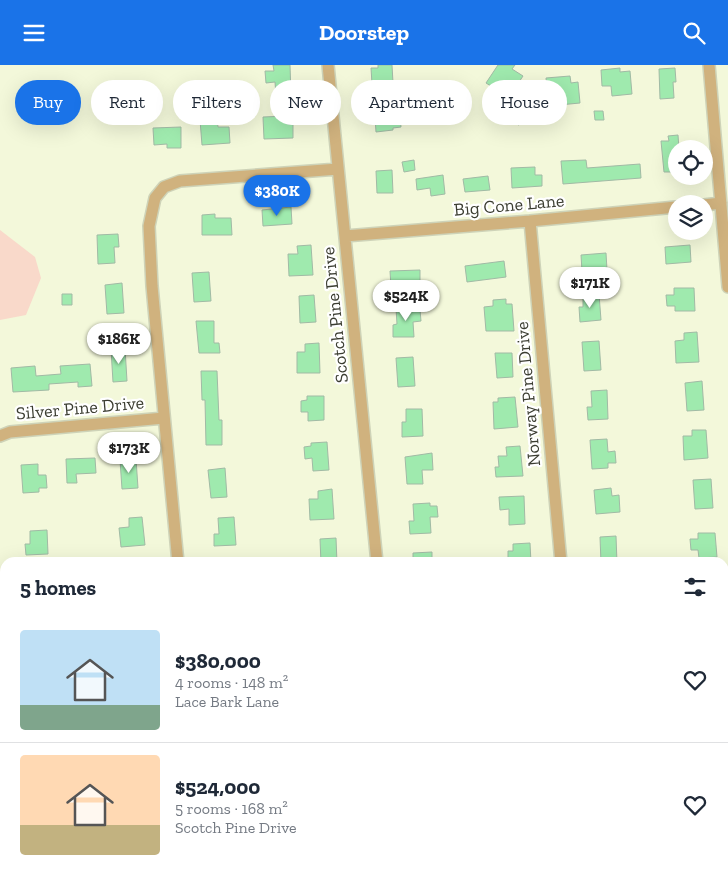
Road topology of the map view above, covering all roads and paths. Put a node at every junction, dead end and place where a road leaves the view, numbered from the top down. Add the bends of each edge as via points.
1 (328, 65) edge
2 (709, 65) edge
3 (338, 169) junction
4 (721, 203) junction
5 (713, 204) edge
6 (668, 208) edge
7 (530, 221) junction
8 (345, 236) junction
9 (728, 287) edge
10 (164, 418) junction
11 (0, 436) edge
12 (177, 557) edge
13 (376, 557) edge
14 (560, 557) edge

1 - 3 street, Scotch Pine Drive
2 - 4 street
3 - 8 street, Scotch Pine Drive
3 - 10 street via 180,181 164,187 155,198 149,226
4 - 5 street
4 - 9 street
6 - 7 street, Big Cone Lane
7 - 8 street, Big Cone Lane
7 - 14 street, Norway Pine Drive
8 - 13 street, Scotch Pine Drive
10 - 11 street, Silver Pine Drive via 10,432
10 - 12 street

